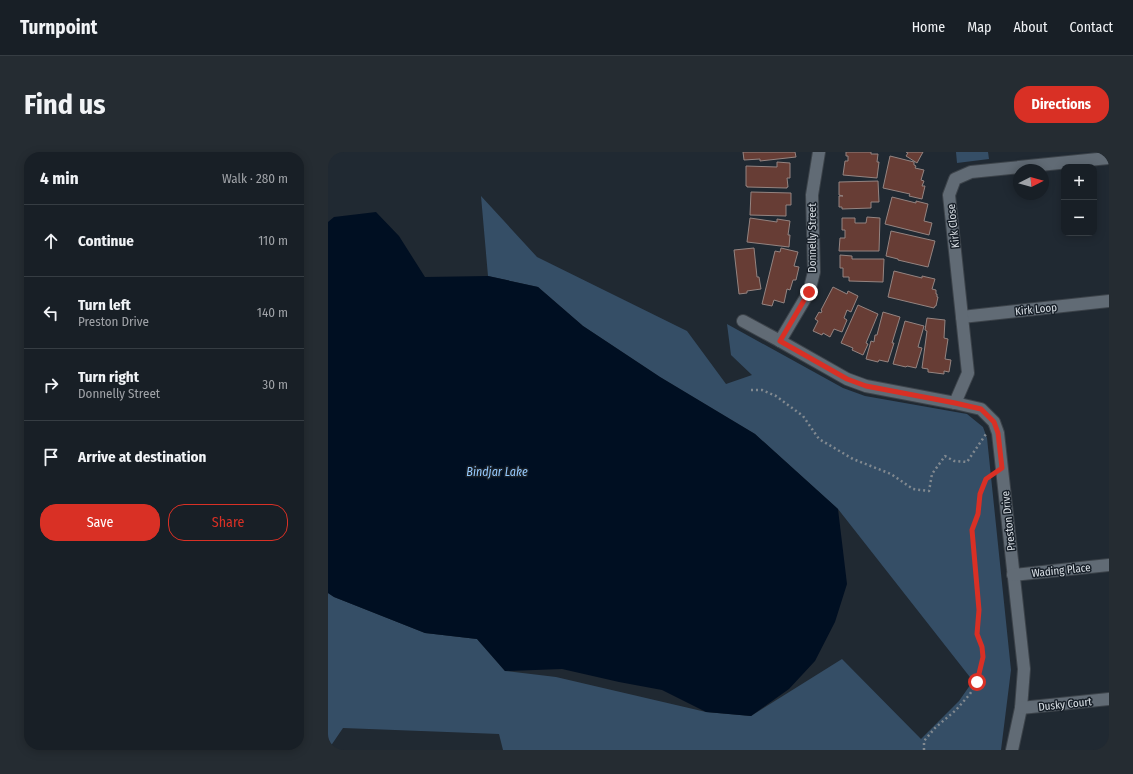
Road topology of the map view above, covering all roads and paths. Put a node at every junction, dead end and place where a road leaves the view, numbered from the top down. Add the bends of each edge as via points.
1 (819, 152) edge
2 (1108, 158) dead end
3 (1109, 301) edge
4 (962, 317) junction
5 (743, 321) dead end
6 (780, 341) junction
7 (750, 390) dead end
8 (955, 403) junction
9 (994, 422) junction
10 (1002, 468) junction
11 (1109, 565) edge
12 (1013, 575) junction
13 (1109, 699) edge
14 (1021, 708) junction
15 (924, 750) edge
16 (1012, 750) edge

1 - 6 street, Donnelly Street via 812,196 814,272 809,292
2 - 4 street, Kirk Close via 970,172 955,178 949,195
3 - 4 street, Kirk Loop
4 - 8 street, Kirk Close via 968,373
5 - 6 street
6 - 8 street via 847,379 866,386
7 - 9 path via 762,390 776,396 803,416 819,439 852,459 892,474 912,489 930,490 932,474 945,456 954,461 967,462
8 - 9 street via 981,409
9 - 10 street, Preston Drive via 998,433
10 - 12 street, Preston Drive
10 - 15 path via 986,479 972,530 979,610 977,634 983,657 977,682 956,710 924,741
11 - 12 street, Wading Place
12 - 14 street, Preston Drive via 1024,669
13 - 14 street, Dusky Court
14 - 16 street, Preston Drive

